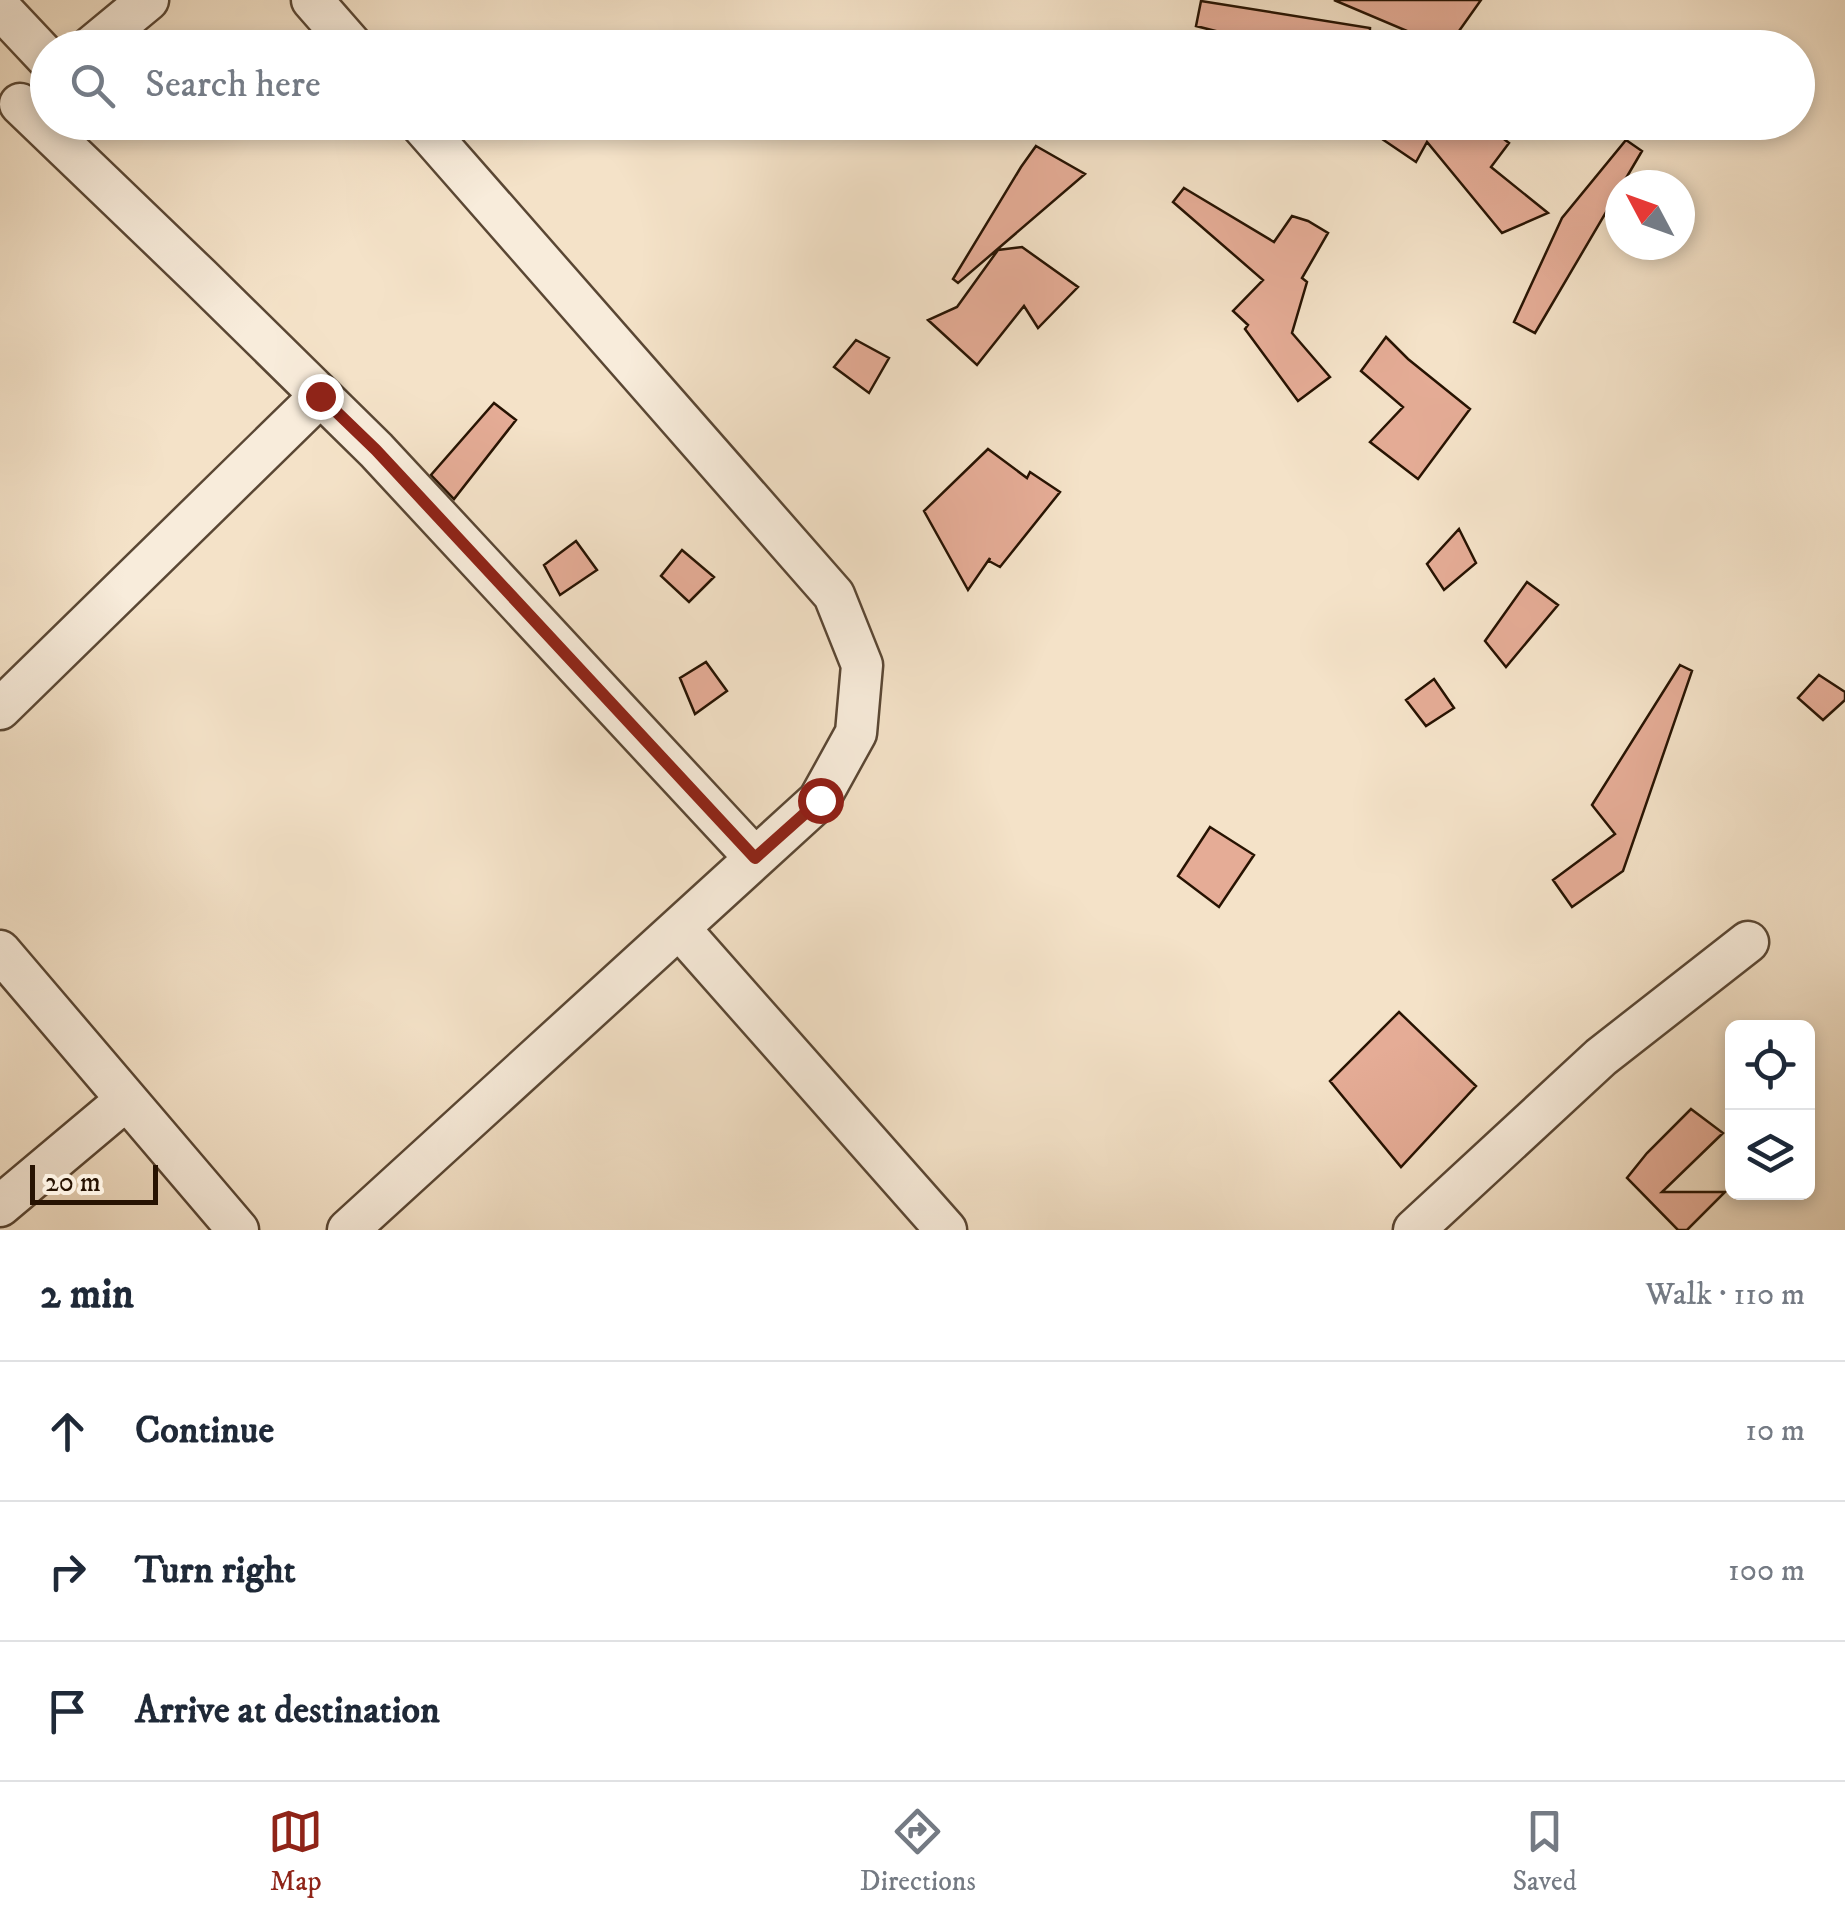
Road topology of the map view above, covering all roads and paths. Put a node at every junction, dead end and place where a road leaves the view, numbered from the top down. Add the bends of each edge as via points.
1 (148, 0) edge
2 (312, 0) edge
3 (0, 8) edge
4 (112, 30) edge
5 (338, 30) edge
6 (30, 40) edge
7 (62, 140) edge
8 (436, 140) edge
9 (320, 396) junction
10 (0, 709) edge
11 (755, 858) junction
12 (679, 928) junction
13 (1748, 942) dead end
14 (0, 951) edge
15 (126, 1100) junction
16 (0, 1206) edge
17 (238, 1230) edge
18 (348, 1230) edge
19 (946, 1230) edge
20 (1414, 1230) edge

1 - 4 street
2 - 5 street
3 - 6 street
7 - 9 street
8 - 11 street via 834,595 862,665 856,733 820,800
9 - 10 street
9 - 11 street
11 - 12 street
12 - 18 street
12 - 19 street
13 - 20 street via 1601,1057
14 - 15 street
15 - 16 street
15 - 17 street

